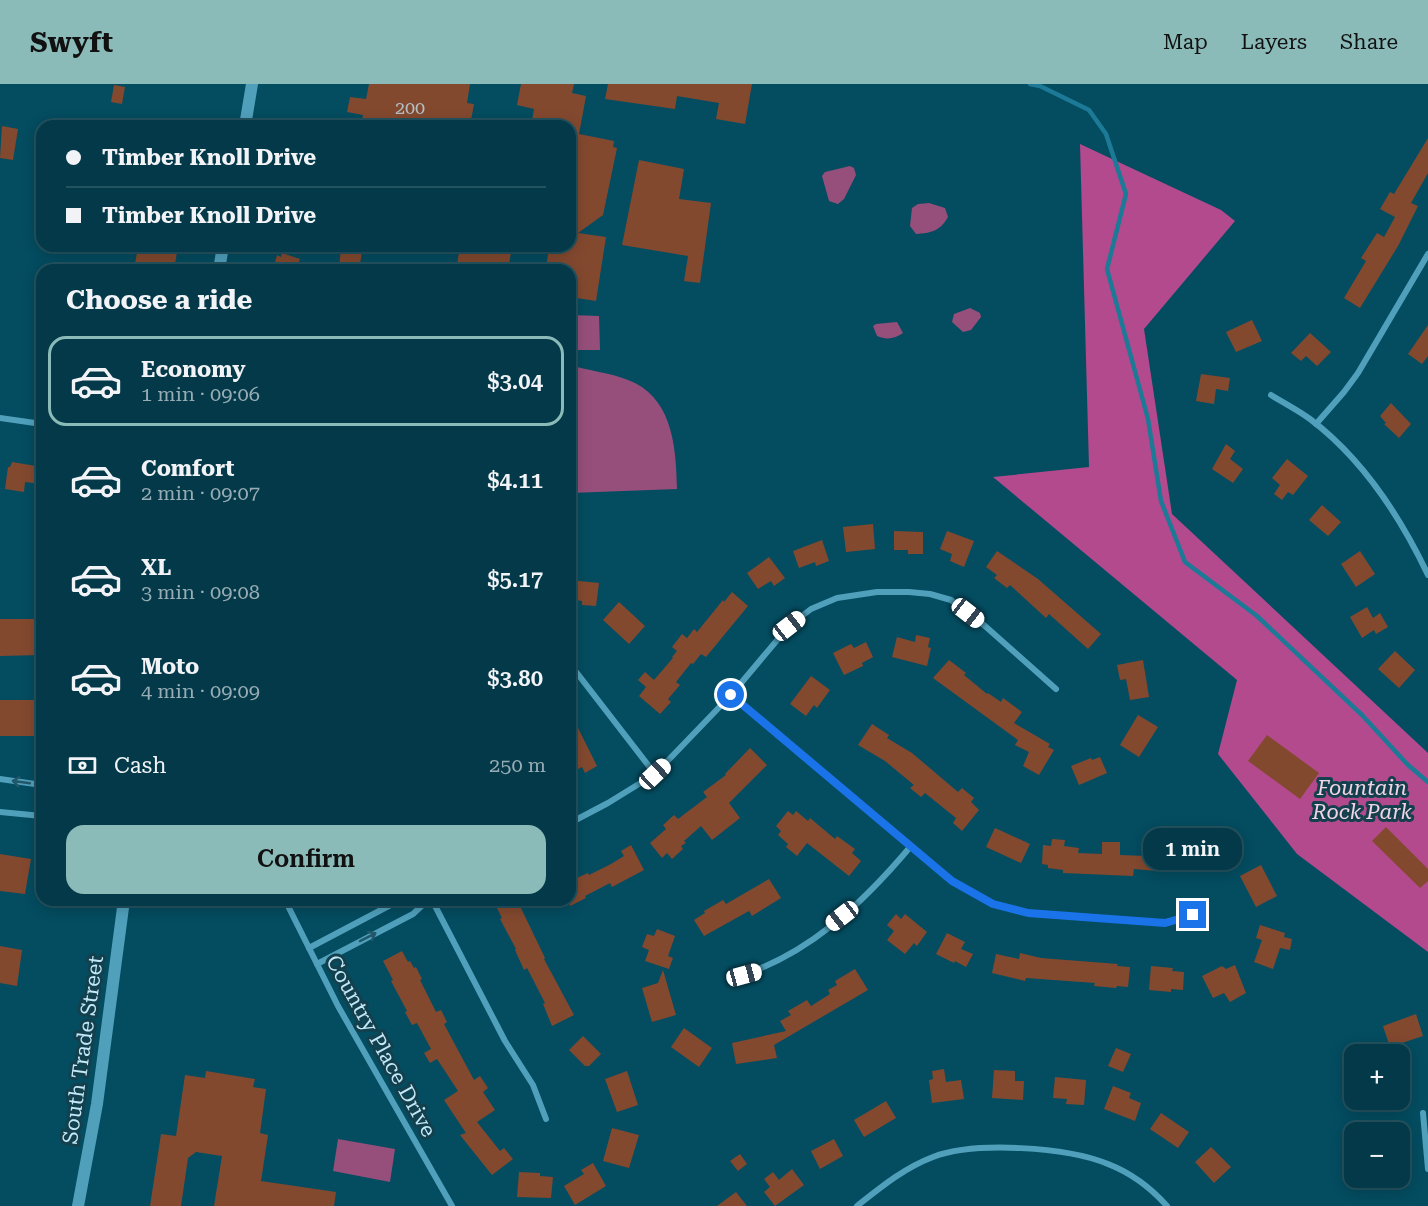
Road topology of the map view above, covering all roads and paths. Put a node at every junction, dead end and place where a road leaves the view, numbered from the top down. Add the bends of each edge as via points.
1 (252, 84) edge
2 (246, 120) edge
3 (1428, 254) edge
4 (1271, 395) dead end
5 (0, 417) edge
6 (36, 423) edge
7 (1316, 423) junction
8 (1428, 575) edge
9 (576, 672) edge
10 (1056, 689) dead end
11 (731, 695) junction
12 (655, 774) junction
13 (0, 779) edge
14 (36, 784) edge
15 (0, 812) edge
16 (36, 815) edge
17 (576, 820) edge
18 (911, 846) junction
19 (123, 906) edge
20 (288, 906) edge
21 (389, 906) edge
22 (422, 906) edge
23 (435, 906) edge
24 (1193, 915) dead end
25 (309, 948) junction
26 (316, 964) junction
27 (732, 978) dead end
28 (1423, 1113) dead end
29 (546, 1119) dead end
30 (1428, 1169) edge
31 (78, 1206) edge
32 (452, 1206) edge
33 (857, 1206) edge
34 (1167, 1206) edge

1 - 2 main road
3 - 7 street via 1358,373
4 - 7 street
5 - 6 street
7 - 8 street via 1355,461 1387,501
9 - 12 street
10 - 11 street via 951,600 930,594 877,592 837,598 811,609 789,626
11 - 12 street
11 - 18 street
12 - 17 street
14 -> 13 street
15 - 16 street
18 - 24 street via 967,891 1007,908 1165,923
18 - 27 street via 859,903 809,942 779,961
19 - 31 main road, South Trade Street
20 - 25 street, Country Place Drive
21 - 25 street
26 -> 22 street
23 - 29 street via 505,1041 533,1085
25 - 26 street, Country Place Drive
26 - 32 street, Country Place Drive
28 - 30 street
33 - 34 street via 916,1164 949,1152 992,1147 1076,1154 1102,1161 1134,1177

